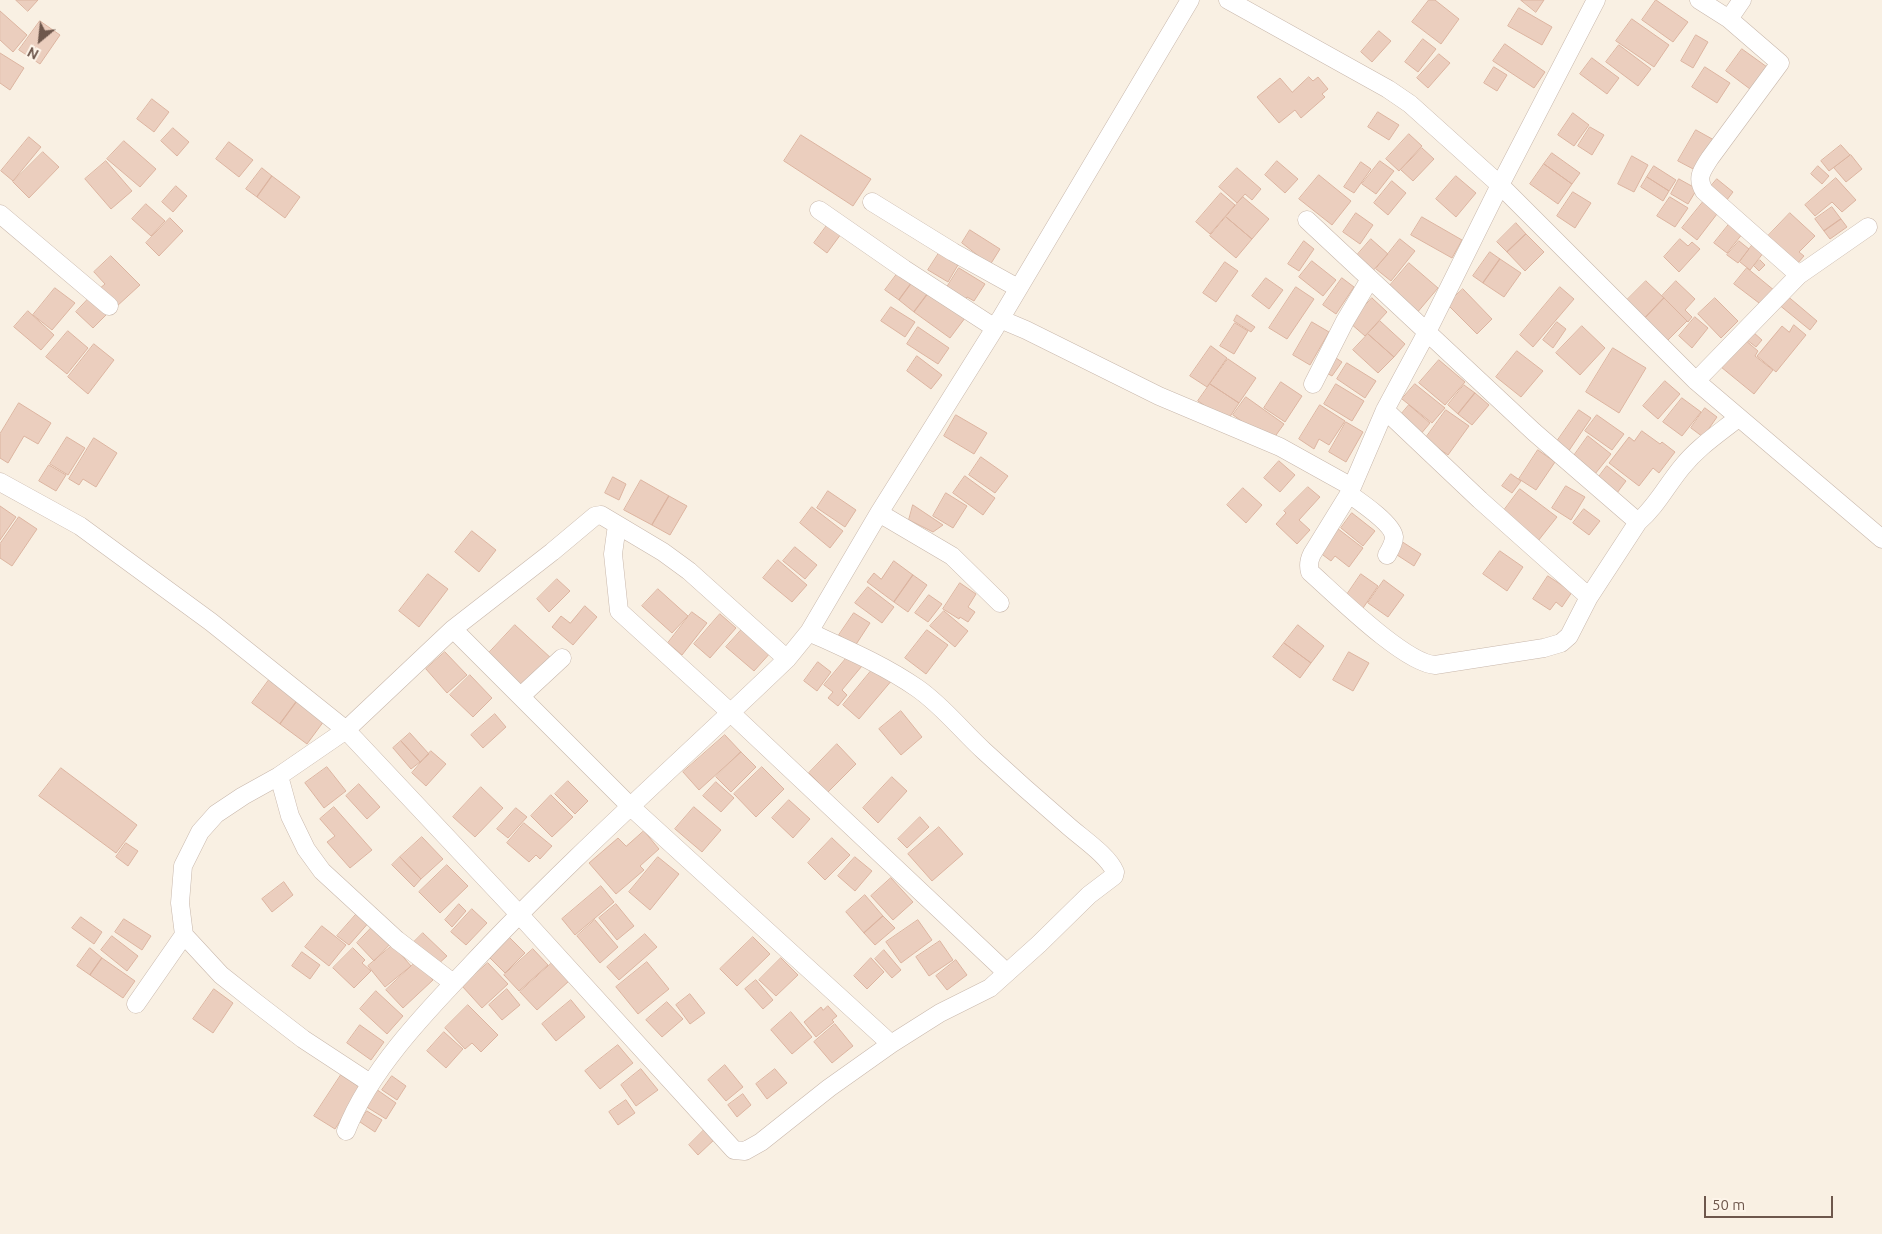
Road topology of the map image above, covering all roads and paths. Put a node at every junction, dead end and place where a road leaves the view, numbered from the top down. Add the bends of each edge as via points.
1 (1190, 0) edge
2 (1228, 0) edge
3 (1596, 0) edge
4 (1699, 0) edge
5 (1742, 0) edge
6 (1729, 19) junction
7 (1500, 185) junction
8 (872, 202) dead end
9 (819, 210) dead end
10 (0, 214) edge
11 (1307, 220) dead end
12 (1868, 227) dead end
13 (1799, 275) junction
14 (1370, 279) junction
15 (1018, 288) junction
16 (109, 306) dead end
17 (997, 324) junction
18 (1427, 332) junction
19 (1696, 381) junction
20 (1313, 384) dead end
21 (1385, 410) junction
22 (1738, 418) junction
23 (0, 482) edge
24 (1350, 490) junction
25 (879, 513) junction
26 (1638, 522) junction
27 (617, 525) junction
28 (1882, 539) edge
29 (1388, 555) dead end
30 (1589, 598) junction
31 (1000, 603) dead end
32 (453, 629) junction
33 (809, 632) junction
34 (562, 658) dead end
35 (787, 659) junction
36 (521, 696) junction
37 (731, 713) junction
38 (346, 730) junction
39 (279, 776) junction
40 (631, 807) junction
41 (518, 913) junction
42 (184, 935) junction
43 (1007, 973) junction
44 (453, 983) junction
45 (136, 1004) dead end
46 (891, 1044) junction
47 (370, 1083) junction
48 (346, 1131) dead end

1 - 15 street
2 - 7 street via 1399,95
3 - 7 street
4 - 6 street
5 - 6 street
6 - 13 street via 1780,63 1710,158 1699,184
7 - 18 street
7 - 19 street
8 - 15 street
9 - 17 street via 904,269
10 - 16 street
11 - 14 street
12 - 13 street
13 - 19 street
14 - 18 street
14 - 20 street
15 - 17 street
17 - 24 street via 1026,330 1159,396 1280,447
17 - 25 street
18 - 21 street
18 - 26 street via 1534,432
19 - 22 street
21 - 24 street
21 - 30 street
22 - 26 street via 1702,445
22 - 28 street
23 - 38 street via 88,532 211,622
24 - 29 street via 1390,528 1394,538
24 - 30 street via 1308,562 1310,572 1392,644 1423,662 1435,665 1559,644 1569,636
25 - 31 street via 952,556
25 - 33 street
26 - 30 street
27 - 32 street via 601,515 595,516
27 - 35 street via 689,571
27 - 37 street via 613,554 619,611
32 - 36 street
32 - 38 street
33 - 35 street
33 - 43 street via 849,649 917,688 1114,867 1114,876 1089,895
34 - 36 street
35 - 37 street
36 - 40 street
37 - 40 street
37 - 43 street
38 - 39 street
38 - 41 street
39 - 42 street via 216,814 200,832 183,866 181,878
39 - 44 street via 290,816 306,849 322,871 396,940
40 - 41 street
40 - 46 street
41 - 44 street
41 - 46 street via 734,1150 745,1151 761,1142
42 - 45 street
42 - 47 street via 221,975 303,1039
43 - 46 street via 990,988
44 - 47 street
47 - 48 street

